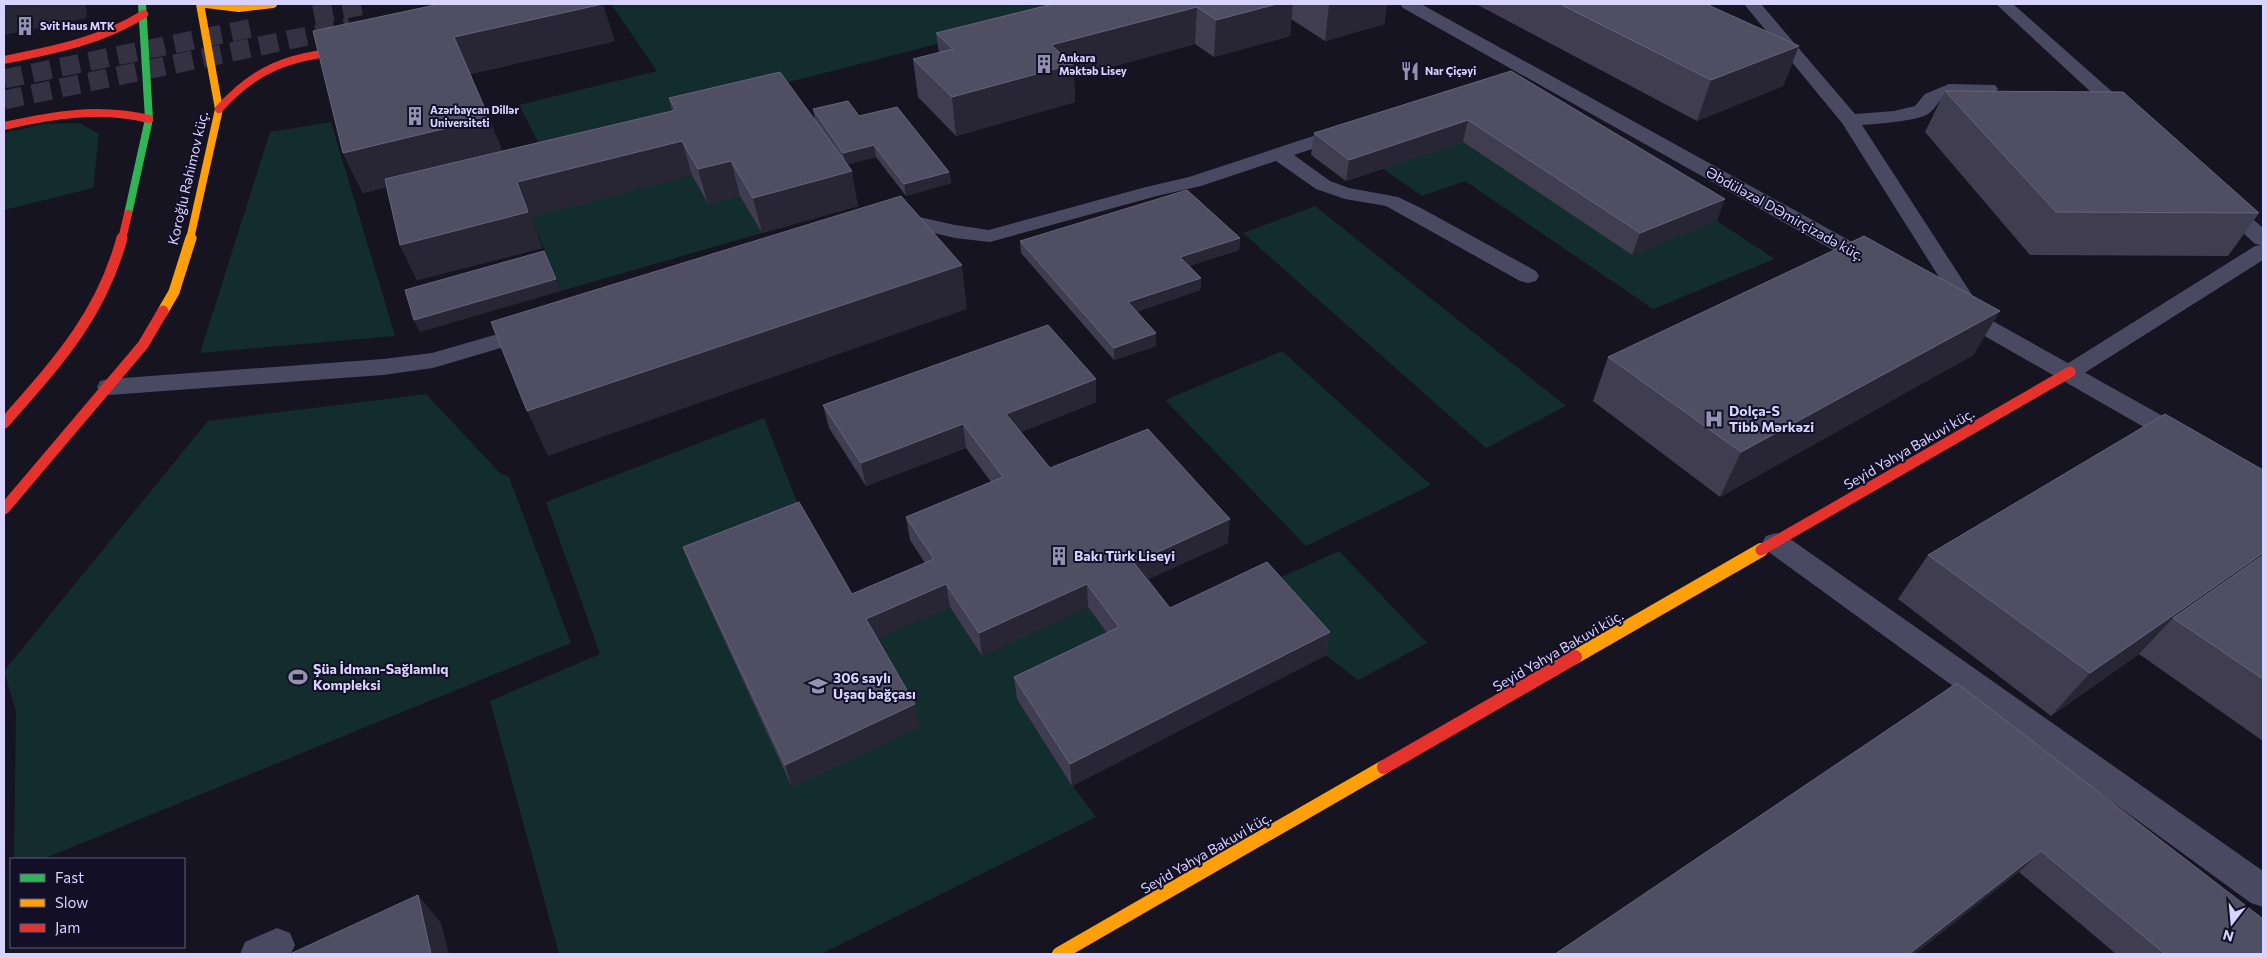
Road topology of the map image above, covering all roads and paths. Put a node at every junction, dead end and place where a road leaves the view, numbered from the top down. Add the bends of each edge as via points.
1 (200, 4) edge
2 (206, 4) edge
3 (273, 4) edge
4 (1409, 4) edge
5 (1752, 4) edge
6 (2004, 4) edge
7 (143, 9) edge
8 (372, 43) edge
9 (1767, 48) edge
10 (4, 60) edge
11 (1803, 66) junction
12 (1527, 69) junction
13 (1499, 78) edge
14 (1989, 89) edge
15 (219, 109) junction
16 (149, 120) junction
17 (1850, 120) junction
18 (4, 126) edge
19 (1362, 126) edge
20 (2145, 131) edge
21 (1279, 154) junction
22 (2212, 192) edge
23 (873, 221) edge
24 (2263, 239) edge
25 (2263, 251) edge
26 (1892, 274) edge
27 (1528, 276) dead end
28 (1936, 299) edge
29 (1980, 323) junction
30 (554, 325) edge
31 (2070, 372) junction
32 (109, 387) junction
33 (4, 423) edge
34 (2206, 452) edge
35 (4, 509) edge
36 (1776, 543) junction
37 (2263, 891) edge
38 (1060, 954) edge

1 - 15 main road, Koroğlu Rəhimov küç.
2 - 3 main road via 236,8
4 - 12 street, Əbdüləzəl DƏmirçizadə küç.
5 - 11 lane
6 - 20 lane
7 - 10 main road via 118,32 99,40
7 - 16 main road
8 - 15 main road via 275,65 243,82
9 - 11 lane
11 - 17 lane
12 - 13 lane
12 - 26 street, Əbdüləzəl DƏmirçizadə küç.
14 - 17 lane via 1949,89 1931,98 1922,110 1894,117
15 - 32 main road, Koroğlu Rəhimov küç. via 194,228 174,292 143,345
16 - 18 main road via 113,111 75,112
16 - 33 main road via 123,239 100,300 69,348
17 - 29 lane
19 - 21 lane
21 - 23 lane via 1194,182 990,236 974,236 897,218
21 - 27 lane via 1323,185 1344,193 1398,204
22 - 24 lane
25 - 31 lane
28 - 29 street
29 - 31 street
30 - 32 lane via 433,360 391,366
31 - 34 street
31 - 36 main road, Seyid Yəhya Bakuvi küç.
32 - 35 main road, Koroğlu Rəhimov küç.
36 - 37 lane
36 - 38 main road, Seyid Yəhya Bakuvi küç.

